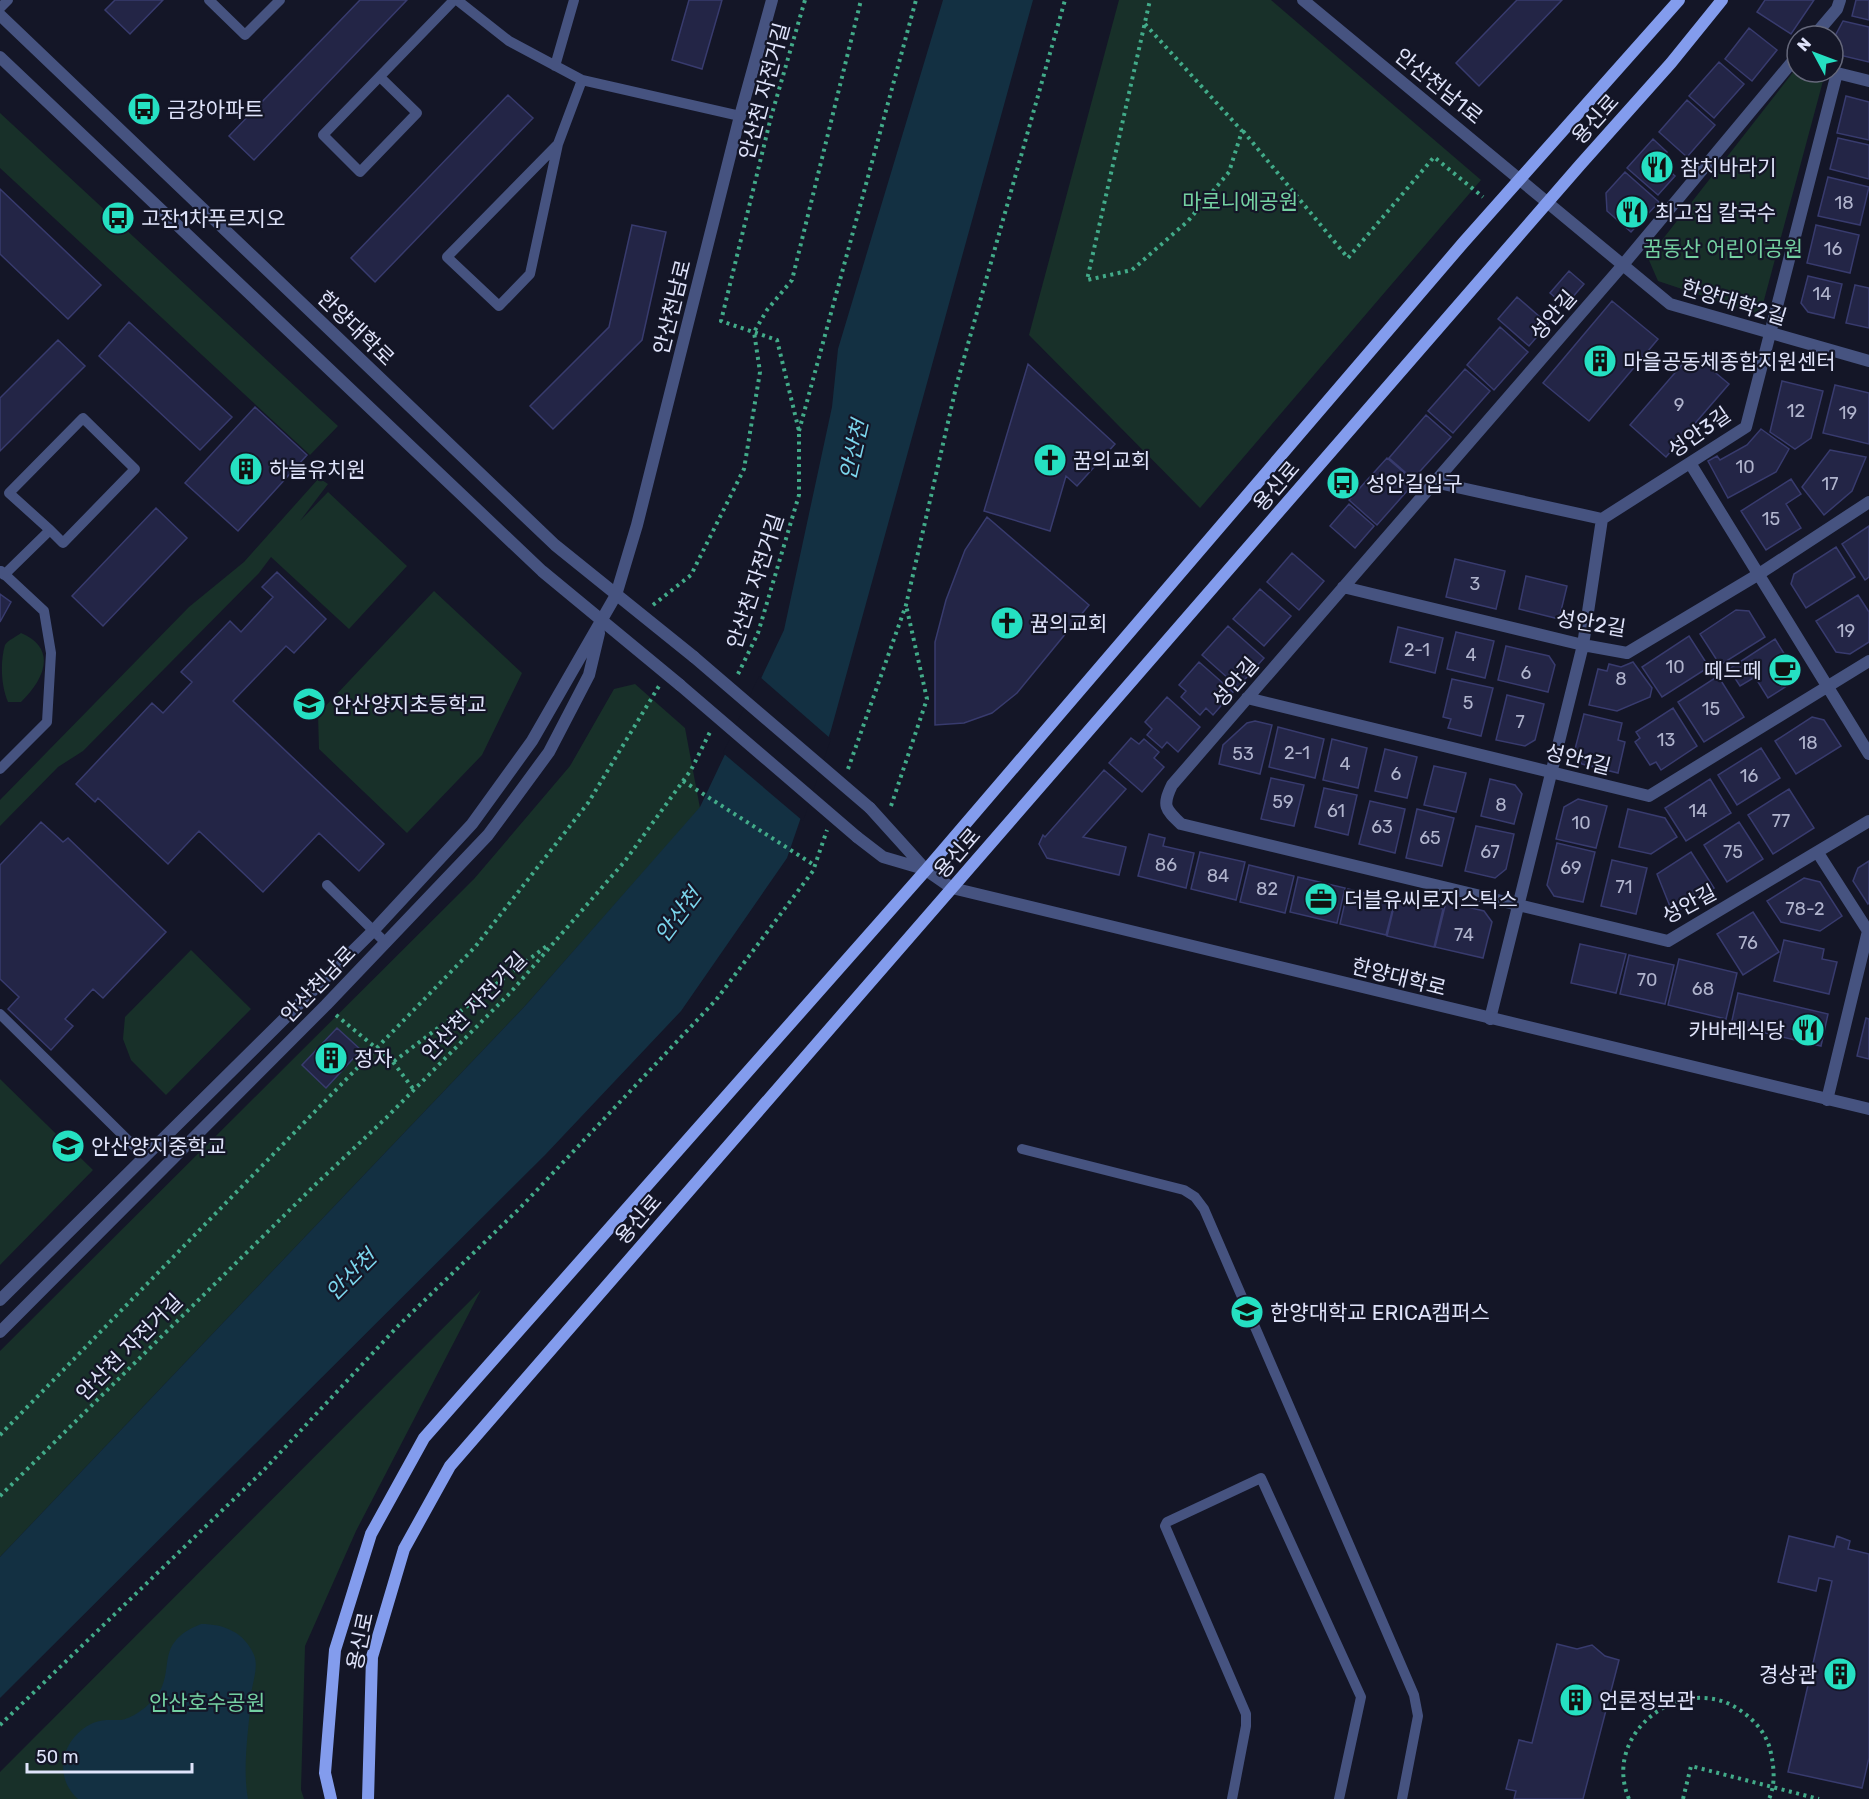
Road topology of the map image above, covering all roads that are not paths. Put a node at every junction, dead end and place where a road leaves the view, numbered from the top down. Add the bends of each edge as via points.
1 (8, 0) edge
2 (209, 0) edge
3 (280, 0) edge
4 (455, 0) edge
5 (574, 0) edge
6 (772, 0) edge
7 (1303, 0) edge
8 (1679, 0) edge
9 (1722, 0) edge
10 (1840, 0) edge
11 (0, 8) edge
12 (0, 15) edge
13 (1825, 24) edge
14 (0, 57) edge
15 (555, 66) junction
16 (1785, 72) edge
17 (1845, 75) edge
18 (380, 77) junction
19 (582, 80) junction
20 (1869, 81) edge
21 (1832, 84) edge
22 (740, 116) junction
23 (558, 144) junction
24 (1520, 179) junction
25 (1548, 203) junction
26 (1622, 266) junction
27 (1772, 334) junction
28 (1869, 361) edge
29 (1690, 463) junction
30 (1434, 482) junction
31 (1869, 502) edge
32 (1602, 519) junction
33 (50, 530) junction
34 (2, 573) edge
35 (1759, 574) junction
36 (1343, 588) junction
37 (616, 595) junction
38 (602, 620) junction
39 (1583, 645) junction
40 (1869, 661) edge
41 (1828, 687) junction
42 (1247, 698) junction
43 (1869, 754) edge
44 (0, 769) edge
45 (1552, 773) junction
46 (1869, 821) edge
47 (1818, 853) junction
48 (926, 870) junction
49 (327, 885) dead end
50 (952, 888) junction
51 (1519, 904) junction
52 (373, 931) junction
53 (386, 944) junction
54 (0, 1014) edge
55 (1490, 1019) junction
56 (1827, 1100) junction
57 (1869, 1109) edge
58 (1022, 1149) dead end
59 (145, 1157) junction
60 (0, 1300) edge
61 (0, 1332) edge
62 (331, 1799) edge
63 (368, 1799) edge
64 (1232, 1799) edge
65 (1339, 1799) edge
66 (1402, 1799) edge

1 - 11 lane
2 - 3 lane via 245,35
4 - 15 lane via 508,41
4 - 18 lane
5 - 15 lane
6 - 22 street, 안산천남로
7 - 24 street, 안산천남1로
8 - 24 main road, 용신로
9 - 25 main road, 용신로
10 - 13 street via 1838,9
12 - 37 street, 한양대학로 via 555,545
14 - 38 street via 542,571
15 - 19 lane
16 - 26 street, 성안길
17 - 20 street
18 - 18 lane via 417,113 360,172 323,135
19 - 22 lane
19 - 23 lane
21 - 27 street, 성안3길
22 - 37 street, 안산천남로
23 - 23 lane via 447,257 499,306 530,274
24 - 25 street, 안산천남1로
24 - 48 main road, 용신로
25 - 26 street, 한양대학2길
25 - 50 main road, 용신로
26 - 27 street, 한양대학2길 via 1670,304
26 - 30 street, 성안길
27 - 28 street, 한양대학2길
27 - 29 street, 성안3길 via 1746,427
29 - 32 street, 성안3길
29 - 35 street
30 - 32 street
30 - 36 street, 성안길
31 - 35 street, 성안2길
32 - 39 street
33 - 33 lane via 9,493 83,418 135,469 63,543
33 - 34 lane
34 - 44 lane via 44,611 51,653 47,722
35 - 39 street, 성안2길 via 1627,653
35 - 41 street
36 - 39 street, 성안2길
36 - 42 street, 성안길
37 - 38 street, 안산천남로
37 - 48 street, 한양대학로, bridge via 870,808
38 - 48 street, 한양대학로, bridge via 857,837 883,857
38 - 52 street, 안산천남로 via 532,741 472,824
38 - 53 street, 안산천남로 via 589,675 549,752 488,835
39 - 45 street
40 - 41 street, 성안1길
41 - 43 street
41 - 45 street, 성안1길 via 1649,796
42 - 45 street, 성안1길
42 - 51 street, 성안길 via 1172,785 1165,799 1167,811 1181,824
45 - 51 street
46 - 47 street, 성안길
47 - 51 street, 성안길 via 1668,941
47 - 56 street via 1868,931
48 - 50 street, 한양대학로
48 - 62 main road, 용신로 via 424,1438 371,1534 335,1650 325,1773
49 - 52 lane
50 - 55 street, 한양대학로
50 - 63 main road, 용신로 via 450,1466 404,1549 372,1657
51 - 55 street
52 - 53 lane
52 - 59 street, 안산천남로
53 - 61 street, 안산천남로
54 - 59 lane
55 - 56 street, 한양대학로
56 - 57 street, 한양대학로
58 - 66 lane via 1184,1190 1204,1209 1414,1695 1418,1716
59 - 60 street, 안산천남로
64 - 65 lane via 1246,1714 1165,1526 1261,1478 1361,1697

